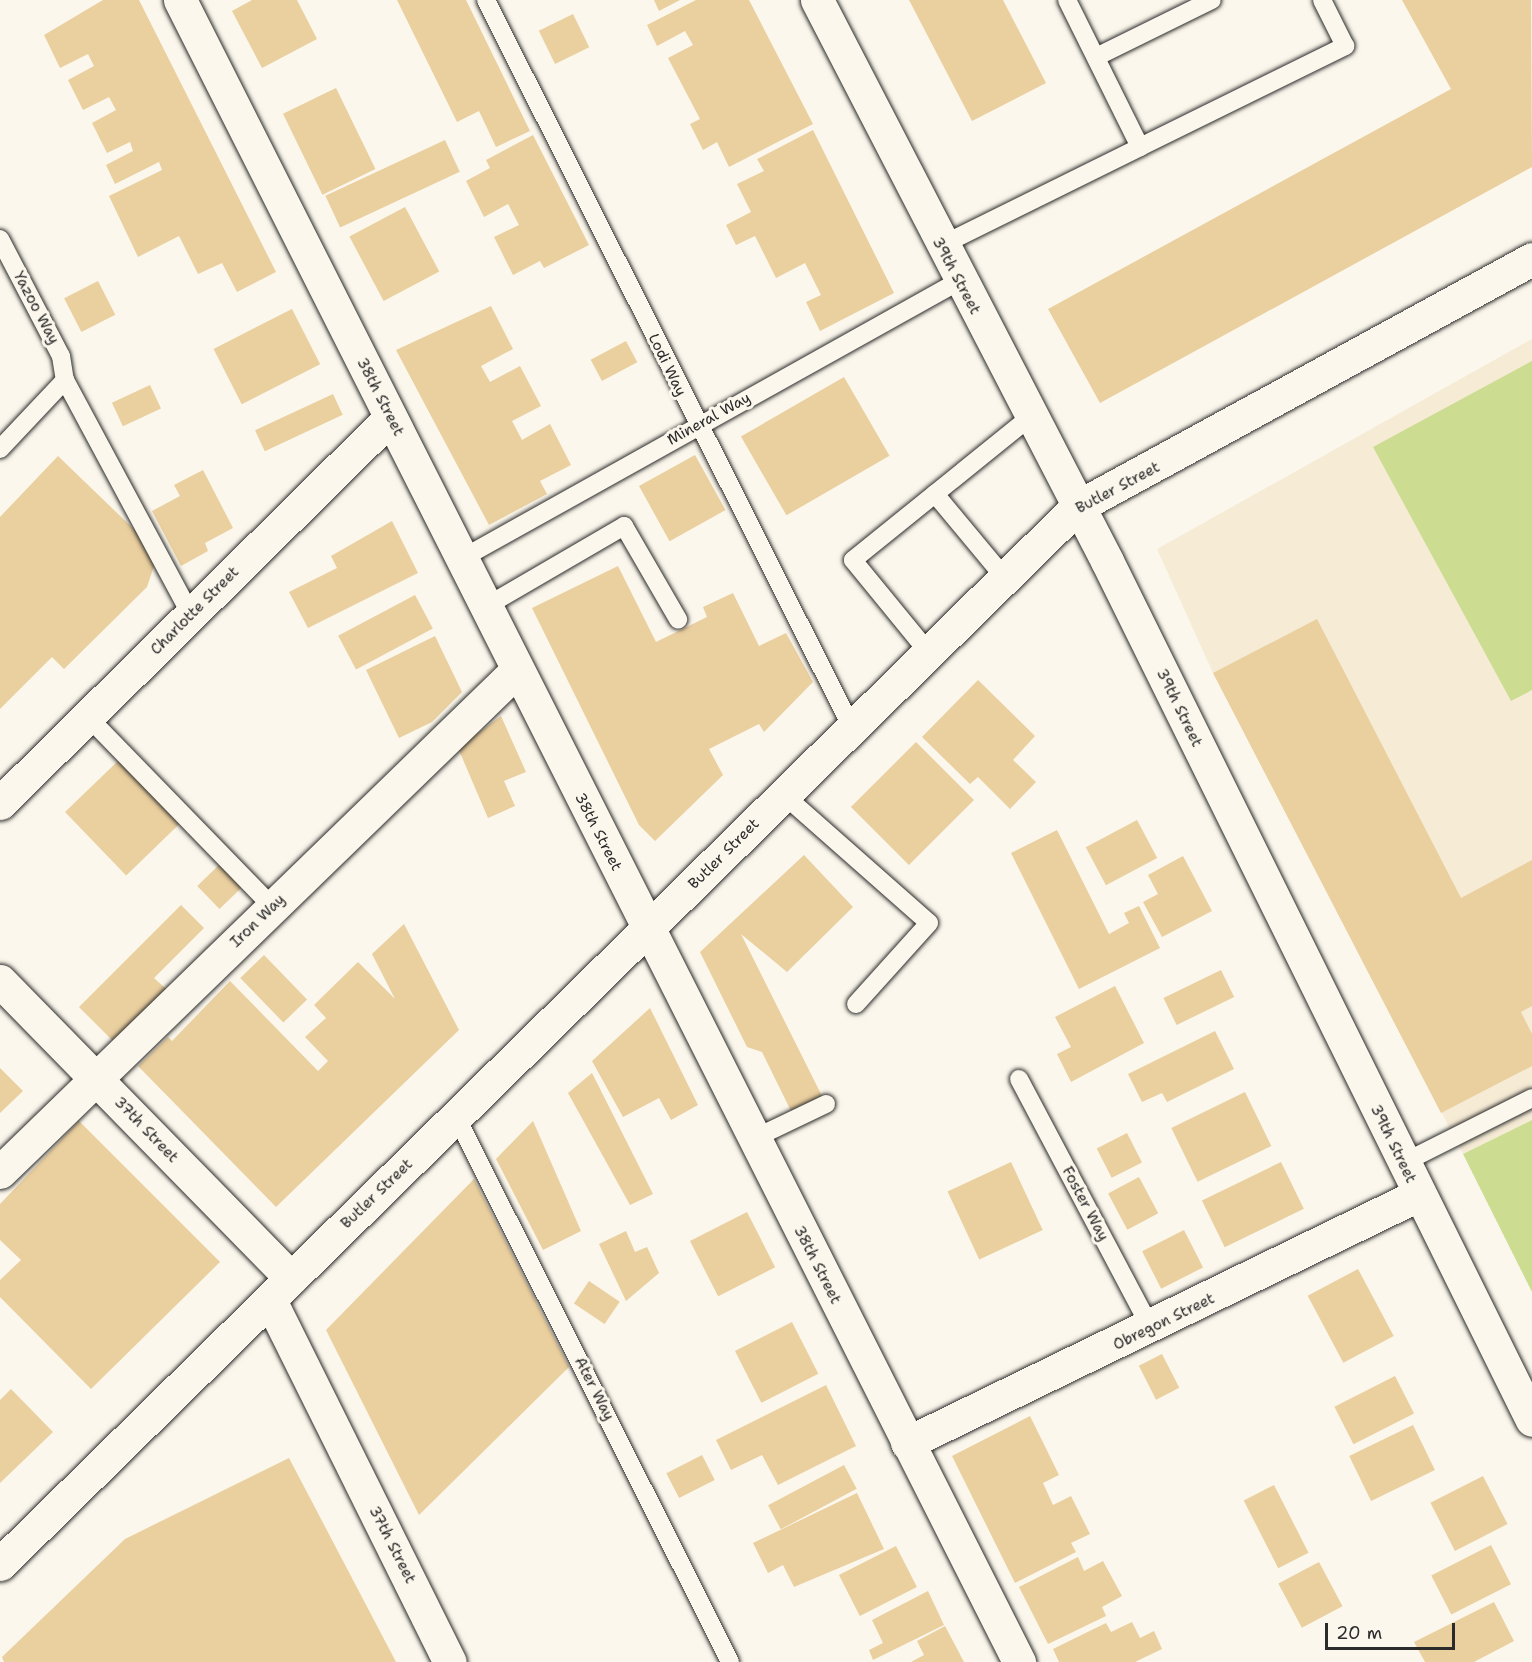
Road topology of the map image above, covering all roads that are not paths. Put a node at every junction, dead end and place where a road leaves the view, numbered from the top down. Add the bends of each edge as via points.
1 (180, 0) edge
2 (486, 0) edge
3 (817, 0) edge
4 (1067, 0) edge
5 (1212, 0) edge
6 (1322, 0) edge
7 (1096, 57) junction
8 (1140, 147) junction
9 (0, 239) edge
10 (940, 246) junction
11 (1532, 259) edge
12 (959, 281) junction
13 (65, 380) junction
14 (1030, 417) junction
15 (390, 418) junction
16 (697, 425) junction
17 (0, 449) edge
18 (935, 494) junction
19 (1077, 507) junction
20 (461, 559) junction
21 (1005, 578) junction
22 (485, 607) junction
23 (191, 615) junction
24 (678, 619) dead end
25 (929, 653) junction
26 (516, 670) junction
27 (88, 717) junction
28 (852, 728) junction
29 (784, 795) junction
30 (0, 803) edge
31 (273, 907) junction
32 (648, 929) junction
33 (0, 981) edge
34 (856, 1004) dead end
35 (95, 1078) junction
36 (1019, 1079) dead end
37 (1532, 1098) edge
38 (826, 1104) dead end
39 (456, 1116) junction
40 (753, 1139) junction
41 (1403, 1163) junction
42 (0, 1172) edge
43 (1418, 1195) junction
44 (281, 1289) junction
45 (1151, 1329) junction
46 (1532, 1420) edge
47 (907, 1443) junction
48 (0, 1564) edge
49 (450, 1662) edge
50 (730, 1662) edge
51 (1019, 1662) edge

1 - 15 street, 38th Street
2 - 16 lane, Lodi Way
3 - 10 street, 39th Street
4 - 7 lane
5 - 7 lane
6 - 8 lane via 1345,46
7 - 8 lane
8 - 10 lane
9 - 13 lane, Yazoo Way via 61,356
10 - 12 street, 39th Street
11 - 19 street, Butler Street
12 - 14 street, 39th Street
12 - 16 lane, Mineral Way
13 - 17 lane
13 - 23 lane, Yazoo Way
14 - 18 lane
14 - 19 street, 39th Street
15 - 20 street, 38th Street
15 - 23 street, Charlotte Street
16 - 20 lane, Mineral Way
16 - 28 lane, Lodi Way
18 - 21 lane
18 - 25 lane via 853,560
19 - 21 street, Butler Street
19 - 41 street, 39th Street
20 - 22 street, 38th Street
21 - 25 street, Butler Street
22 - 24 lane via 624,526
22 - 26 street, 38th Street
23 - 27 street, Charlotte Street
25 - 28 street, Butler Street
26 - 31 street, Iron Way
26 - 32 street, 38th Street
27 - 30 street, Charlotte Street
27 - 31 lane
28 - 29 street, Butler Street
29 - 32 street, Butler Street
29 - 34 lane via 929,923
31 - 35 street, Iron Way
32 - 39 street, Butler Street
32 - 40 street, 38th Street
33 - 35 street, 37th Street
35 - 42 street, Iron Way
35 - 44 street, 37th Street
36 - 45 lane, Foster Way
37 - 41 lane
38 - 40 lane
39 - 44 street, Butler Street
39 - 50 lane, Ater Way
40 - 47 street, 38th Street
41 - 43 street, 39th Street
43 - 45 street, Obregon Street
43 - 46 street, 39th Street
44 - 48 street, Butler Street
44 - 49 street, 37th Street
45 - 47 street, Obregon Street
47 - 51 street, 38th Street

